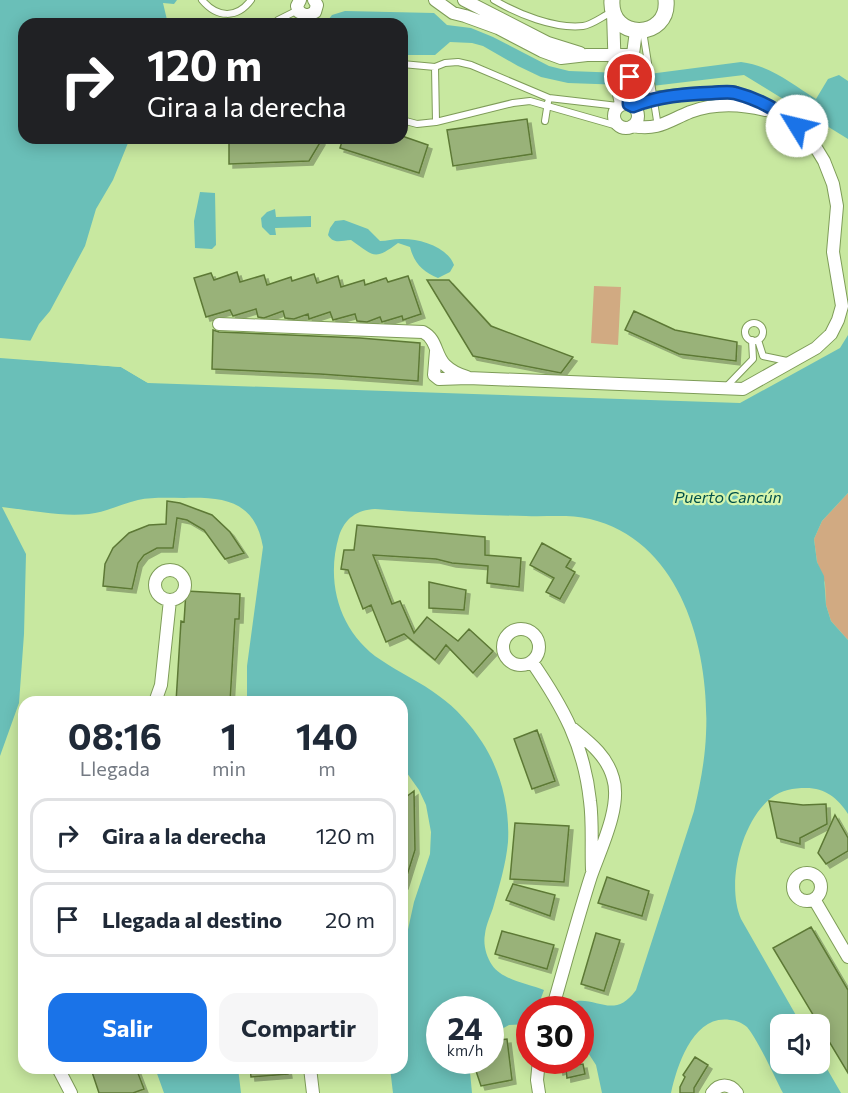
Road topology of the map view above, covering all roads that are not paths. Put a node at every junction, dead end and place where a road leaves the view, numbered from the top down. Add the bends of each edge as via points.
1 (202, 0) edge
2 (251, 0) edge
3 (435, 0) edge
4 (464, 0) edge
5 (494, 0) edge
6 (320, 1) edge
7 (666, 1) edge
8 (299, 5) edge
9 (612, 8) edge
10 (281, 18) edge
11 (640, 31) junction
12 (587, 55) junction
13 (632, 59) junction
14 (615, 60) junction
15 (408, 64) edge
16 (435, 66) junction
17 (623, 89) junction
18 (653, 99) junction
19 (718, 99) junction
20 (548, 102) junction
21 (625, 105) junction
22 (544, 121) dead end
23 (408, 122) edge
24 (436, 123) junction
25 (626, 127) junction
26 (658, 127) junction
27 (219, 324) dead end
28 (793, 361) junction
29 (723, 389) junction
30 (170, 600) dead end
31 (532, 662) dead end
32 (157, 696) edge
33 (573, 729) junction
34 (592, 874) junction
35 (814, 899) dead end
36 (848, 957) edge
37 (556, 996) edge
38 (61, 1074) edge
39 (311, 1074) edge
40 (539, 1074) edge
41 (71, 1093) edge
42 (313, 1093) edge
43 (539, 1093) edge
44 (712, 1093) edge
45 (737, 1093) edge

1 - 2 lane via 208,7 228,15 244,10
3 - 12 street via 453,13 498,28 561,58
4 - 12 street via 548,43
5 - 9 lane via 524,16 567,26 585,26
6 - 8 street via 310,16 304,16
7 - 11 street via 662,19 651,29
8 - 10 lane
9 - 11 street via 622,25
9 - 14 street
11 - 13 street
11 - 18 lane via 649,62
12 - 14 street
13 - 14 street
13 - 17 street
14 - 17 street
15 - 16 lane
16 - 20 lane via 458,62 471,65
16 - 24 lane
17 - 21 street
18 - 19 street
18 - 21 street
18 - 26 lane
19 - 26 street
19 - 28 street via 733,92 784,115 810,138 833,184 837,221 833,252 842,306 831,334
20 - 21 lane
20 - 22 lane
20 - 24 lane via 513,102
20 - 25 lane
21 - 25 street via 615,109 614,117
21 - 25 street via 637,111 638,118
23 - 24 lane
25 - 26 street
27 - 29 street via 423,333 434,342 440,367 468,378
28 - 29 street via 743,389
28 - 29 lane via 763,356 755,340 753,359
30 - 32 street
31 - 33 street
33 - 34 street via 591,803
33 - 34 street via 596,748 614,780 607,835
34 - 37 street
35 - 36 street
38 - 41 street
39 - 42 street
40 - 43 street
44 - 45 street via 724,1085

